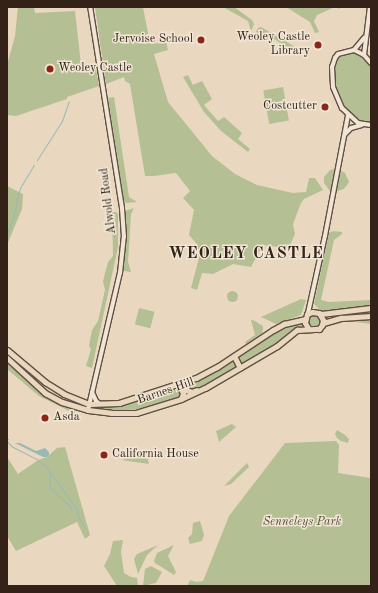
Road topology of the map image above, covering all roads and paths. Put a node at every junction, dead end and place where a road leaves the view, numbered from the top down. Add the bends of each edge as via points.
1 (90, 7) edge
2 (370, 7) edge
3 (365, 36) junction
4 (354, 50) junction
5 (364, 55) junction
6 (371, 63) edge
7 (348, 115) junction
8 (362, 125) junction
9 (371, 125) edge
10 (345, 134) junction
11 (311, 301) junction
12 (371, 308) edge
13 (308, 312) junction
14 (319, 313) junction
15 (371, 316) edge
16 (305, 319) junction
17 (323, 323) junction
18 (308, 328) junction
19 (7, 350) edge
20 (234, 356) junction
21 (7, 358) edge
22 (240, 368) junction
23 (187, 381) junction
24 (176, 385) junction
25 (205, 388) junction
26 (92, 392) junction
27 (180, 399) junction
28 (89, 404) junction
29 (101, 405) junction
30 (88, 410) junction

1 - 26 street, Alwold Road via 122,208 124,237 120,272
2 - 3 street
3 - 4 street
3 - 5 street
4 - 5 street
4 - 7 street via 338,54 332,67 336,97
5 - 6 street
7 - 8 street
7 - 10 street
8 - 9 street
8 - 10 street via 351,128
10 - 11 street
11 - 13 street
11 - 14 street
12 - 14 main road
13 - 14 main road
13 - 16 main road
14 - 17 main road
15 - 17 main road via 342,318
16 - 18 main road
16 - 20 main road, Barnes Hill via 284,324
17 - 18 main road via 316,330
18 - 22 main road, Barnes Hill via 297,330
19 - 28 main road, Barnes Hill via 45,382 64,394
20 - 22 main road
20 - 23 main road, Barnes Hill
21 - 30 main road, Barnes Hill via 45,393 62,402
22 - 25 main road, Barnes Hill
23 - 24 main road, Barnes Hill
23 - 25 main road via 185,387 188,391
24 - 27 main road via 183,393
24 - 29 main road, Barnes Hill via 129,401
25 - 27 main road, Barnes Hill
26 - 28 street, Alwold Road
26 - 29 street
27 - 30 main road, Barnes Hill via 136,412 111,413
28 - 29 main road, Barnes Hill
28 - 30 street, Alwold Road

